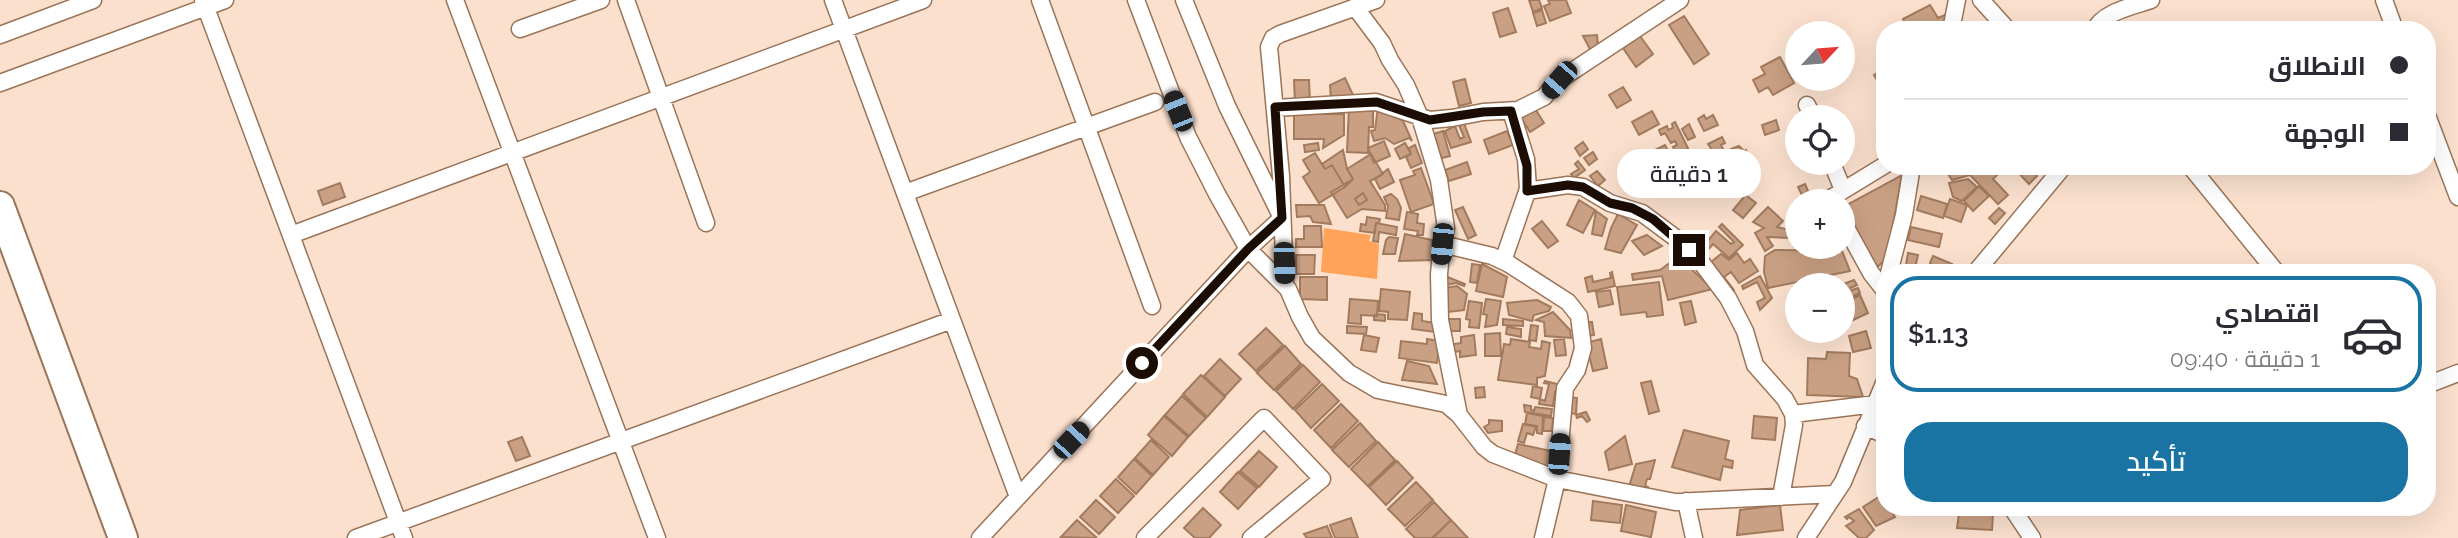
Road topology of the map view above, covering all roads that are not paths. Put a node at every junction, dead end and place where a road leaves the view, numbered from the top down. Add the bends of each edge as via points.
1 (93, 0) edge
2 (225, 0) edge
3 (455, 0) edge
4 (601, 0) edge
5 (625, 0) edge
6 (832, 0) edge
7 (923, 0) edge
8 (1040, 0) edge
9 (1136, 0) edge
10 (1184, 0) edge
11 (1376, 0) edge
12 (1680, 0) edge
13 (1957, 0) edge
14 (1981, 0) edge
15 (2151, 0) edge
16 (2384, 0) edge
17 (204, 4) edge
18 (1355, 7) junction
19 (1953, 21) edge
20 (2000, 21) edge
21 (2101, 21) edge
22 (2392, 21) edge
23 (520, 29) dead end
24 (844, 30) junction
25 (0, 35) edge
26 (0, 83) edge
27 (661, 98) junction
28 (1155, 102) dead end
29 (1275, 107) junction
30 (1511, 111) junction
31 (1420, 117) junction
32 (1087, 127) junction
33 (2436, 139) edge
34 (511, 153) junction
35 (1876, 171) edge
36 (1911, 175) edge
37 (2057, 175) edge
38 (2197, 175) edge
39 (1847, 189) edge
40 (1527, 191) junction
41 (905, 193) junction
42 (2458, 197) edge
43 (0, 206) edge
44 (1282, 218) junction
45 (706, 223) dead end
46 (291, 235) junction
47 (1442, 244) junction
48 (1855, 244) edge
49 (1248, 249) junction
50 (1503, 261) junction
51 (1891, 264) edge
52 (1982, 264) edge
53 (2270, 264) edge
54 (1876, 279) edge
55 (1285, 285) junction
56 (1152, 306) dead end
57 (952, 320) junction
58 (2458, 373) edge
59 (2436, 382) edge
60 (1875, 404) joint
61 (1793, 414) junction
62 (1459, 415) junction
63 (1865, 426) junction
64 (1876, 431) edge
65 (620, 442) junction
66 (1557, 479) junction
67 (1835, 495) junction
68 (1018, 497) junction
69 (1781, 497) junction
70 (1686, 501) junction
71 (2017, 516) edge
72 (401, 530) edge
73 (1153, 535) edge
74 (123, 538) edge
75 (356, 538) edge
76 (657, 538) edge
77 (980, 538) edge
78 (1251, 538) edge
79 (1544, 538) edge
80 (1695, 538) edge
81 (1806, 538) edge
82 (2032, 538) edge

1 - 25 street
2 - 17 street
3 - 34 street
4 - 23 street
5 - 27 street
6 - 24 street
7 - 24 street
8 - 32 street
9 - 49 street via 1188,137
10 - 44 street via 1227,106
11 - 18 street
12 - 30 street via 1559,80 1544,97
13 - 19 street
14 - 20 street
15 - 21 street
16 - 22 street
17 - 26 street
17 - 46 street
18 - 29 street via 1273,38 1269,47
18 - 31 street via 1382,43
24 - 27 street
24 - 41 street
27 - 34 street
27 - 45 street
28 - 32 street
29 - 31 street via 1377,102
29 - 44 street
30 - 31 street via 1430,120
30 - 40 street via 1527,166
31 - 47 street via 1439,180 1446,228
32 - 41 street
32 - 56 street
33 - 42 street
34 - 46 street
34 - 65 street
35 - 39 street
36 - 51 street
37 - 52 street
38 - 53 street
40 - 50 street
40 - 61 street via 1583,187 1610,203 1642,213 1677,239 1728,298 1755,365
41 - 57 street
43 - 74 highway
44 - 49 street
44 - 55 street
46 - 72 street
47 - 50 street
47 - 62 street via 1440,320
48 - 54 street
49 - 55 street
49 - 68 street
50 - 66 street via 1568,302 1579,316 1583,348 1577,370 1565,388
55 - 62 street via 1312,338 1349,373 1378,390 1446,404
57 - 65 street
57 - 68 street
58 - 59 street
60 - 61 street
60 - 63 street
61 - 69 street
62 - 66 street via 1493,454
63 - 64 street
63 - 67 street
65 - 72 street
65 - 76 street
66 - 70 street
66 - 79 street
67 - 69 street
67 - 81 street
68 - 77 street
69 - 70 street
70 - 80 street
71 - 82 street
72 - 75 street
73 - 78 street via 1264,418 1322,479

